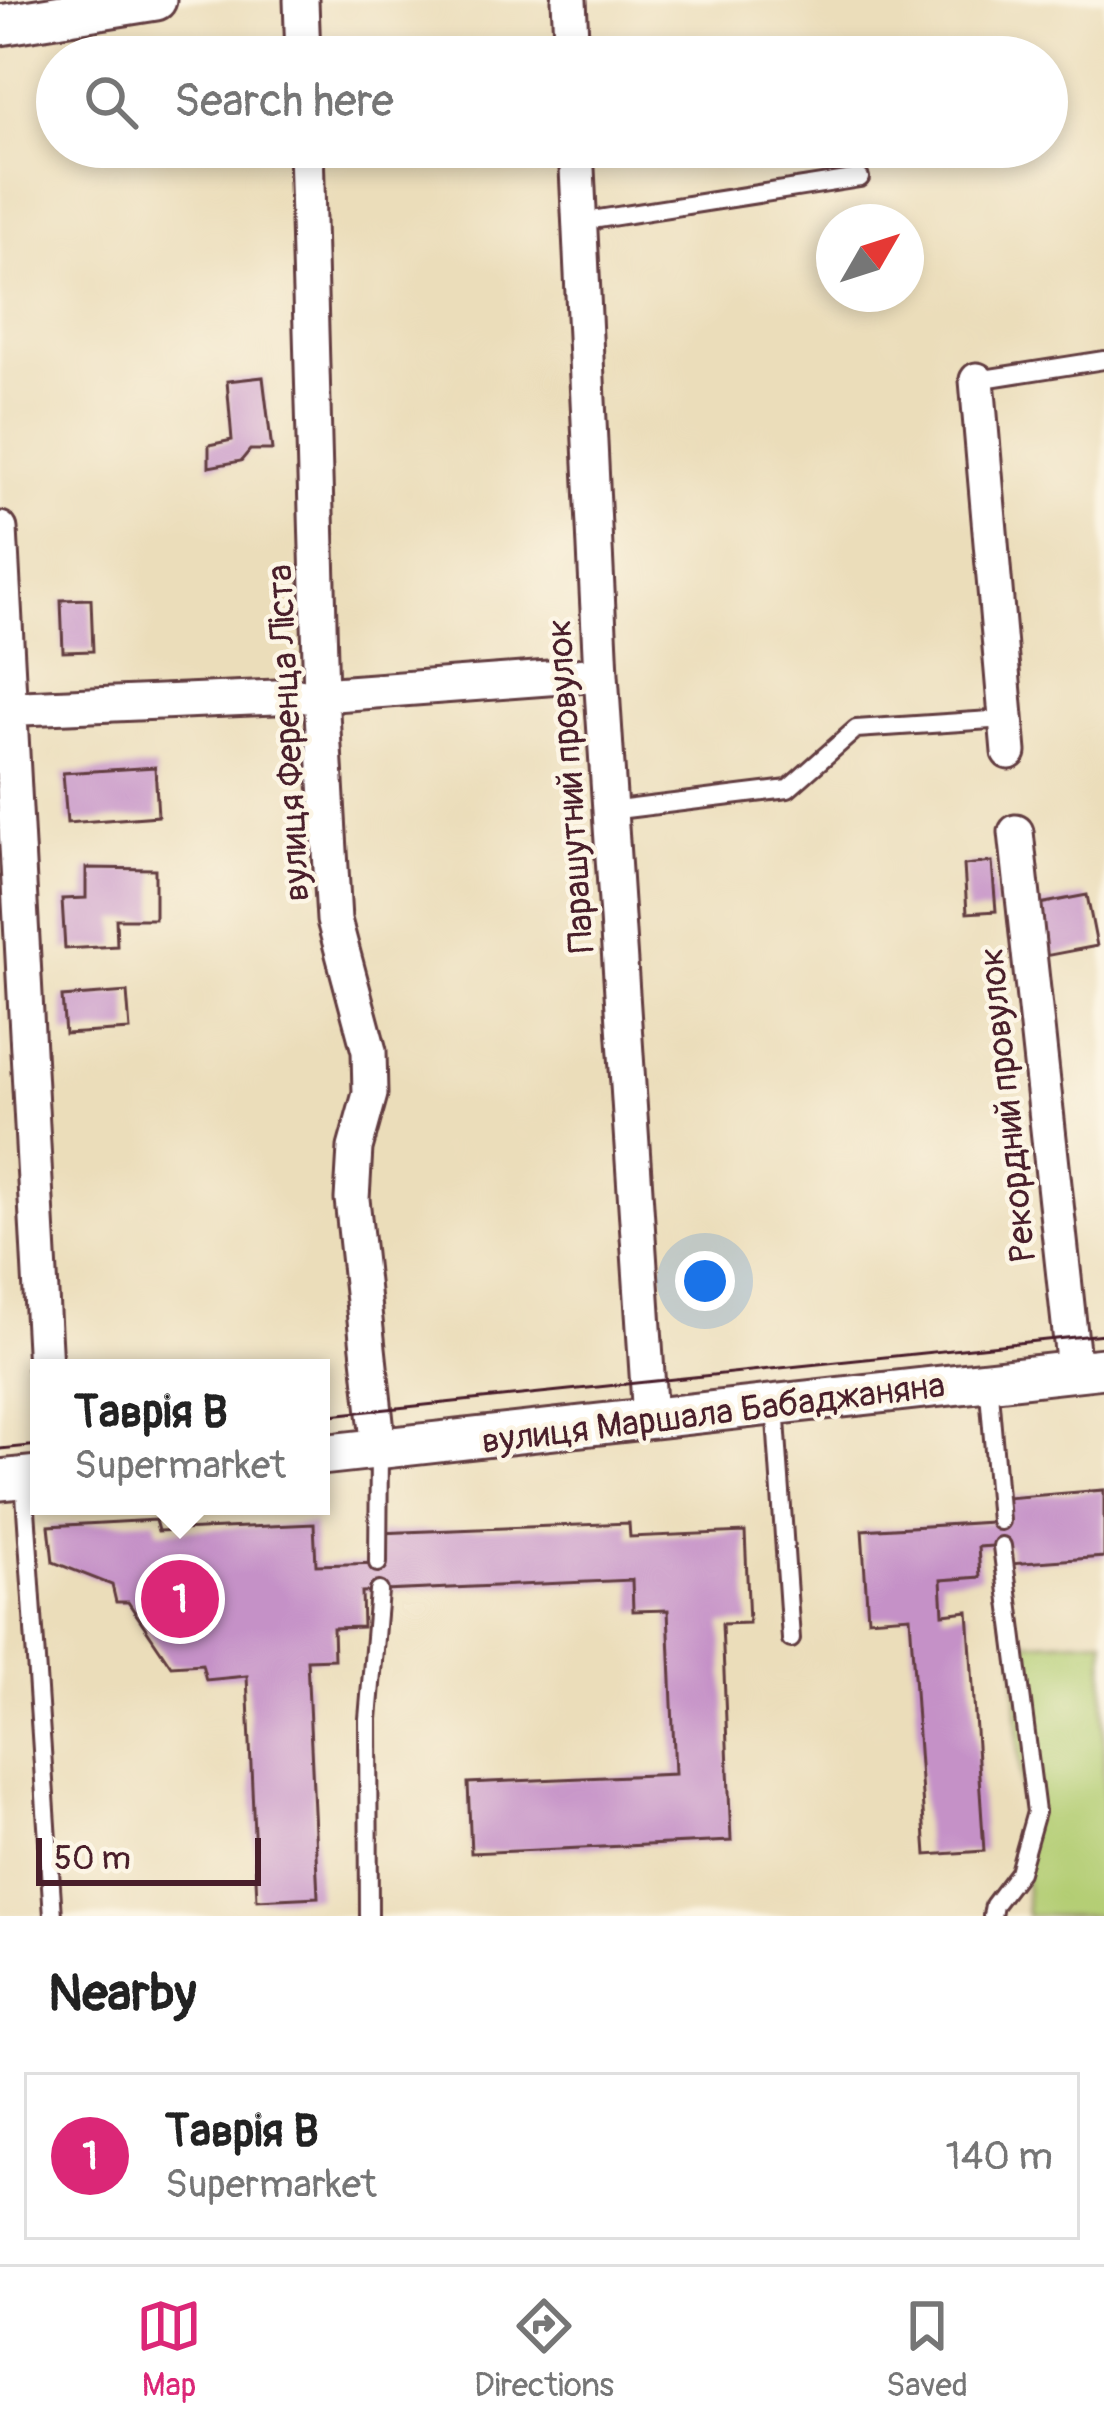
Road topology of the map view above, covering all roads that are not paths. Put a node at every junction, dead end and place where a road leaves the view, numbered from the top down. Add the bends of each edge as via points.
1 (156, 0) edge
2 (302, 0) edge
3 (569, 0) edge
4 (0, 25) edge
5 (303, 36) edge
6 (571, 36) edge
7 (307, 168) edge
8 (577, 168) edge
9 (860, 178) dead end
10 (579, 222) junction
11 (1104, 360) edge
12 (977, 380) joint
13 (0, 529) edge
14 (601, 674) junction
15 (321, 695) junction
16 (6, 708) edge
17 (1008, 735) joint
18 (609, 811) junction
19 (1016, 832) dead end
20 (44, 1359) edge
21 (1089, 1369) edge
22 (988, 1381) junction
23 (775, 1404) junction
24 (650, 1419) junction
25 (380, 1450) junction
26 (330, 1454) edge
27 (21, 1478) edge
28 (1000, 1521) dead end
29 (1002, 1546) dead end
30 (378, 1563) dead end
31 (379, 1591) dead end
32 (791, 1639) dead end
33 (53, 1916) edge
34 (369, 1916) edge
35 (992, 1916) edge

1 - 4 street
2 - 5 street
3 - 6 street
7 - 15 street, вулиця Ференца Ліста
8 - 10 street, Парашутний провулок
9 - 10 lane
10 - 14 street, Парашутний провулок
11 - 12 lane
12 - 17 street
13 - 16 street
14 - 15 street
14 - 18 street, Парашутний провулок
15 - 16 street
15 - 25 street, вулиця Ференца Ліста via 334,920 369,1051 352,1199
16 - 20 street
17 - 18 lane via 856,729 788,790
18 - 24 street, Парашутний провулок
19 - 21 street, Рекордний провулок
21 - 22 street, вулиця Маршала Бабаджаняна
22 - 23 street, вулиця Маршала Бабаджаняна
22 - 28 lane
23 - 24 street, вулиця Маршала Бабаджаняна
23 - 32 lane
24 - 25 street, вулиця Маршала Бабаджаняна
25 - 26 street, вулиця Маршала Бабаджаняна
25 - 30 lane
27 - 33 lane
29 - 35 lane via 1036,1812 1019,1871
31 - 34 lane via 368,1719

